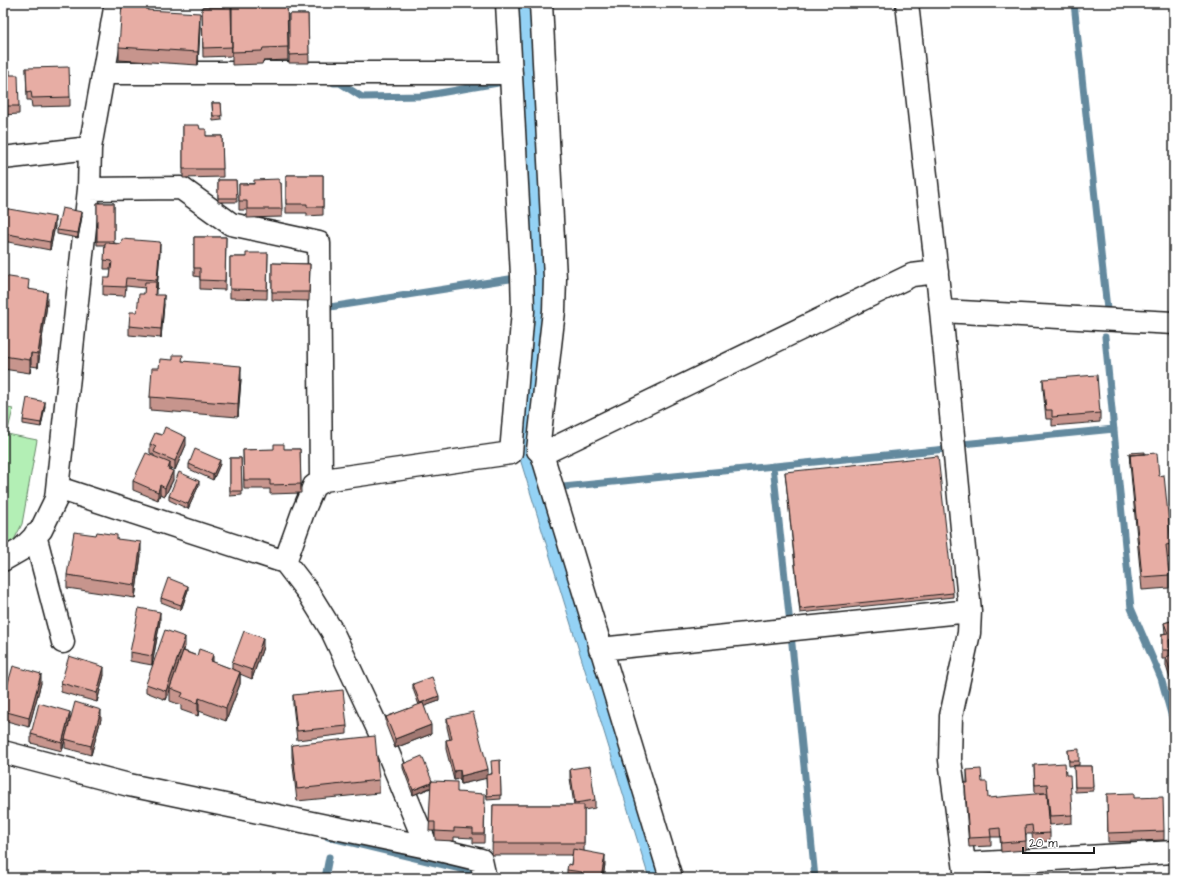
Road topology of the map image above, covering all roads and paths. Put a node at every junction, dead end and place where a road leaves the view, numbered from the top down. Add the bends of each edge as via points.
1 (116, 3) edge
2 (507, 3) edge
3 (540, 3) edge
4 (907, 3) edge
5 (105, 73) junction
6 (511, 73) junction
7 (90, 148) junction
8 (3, 158) edge
9 (89, 189) junction
10 (936, 272) junction
11 (941, 311) junction
12 (1174, 323) edge
13 (528, 452) junction
14 (321, 482) junction
15 (58, 488) junction
16 (35, 535) junction
17 (3, 560) edge
18 (285, 562) junction
19 (970, 610) junction
20 (63, 642) dead end
21 (600, 649) junction
22 (3, 752) edge
23 (427, 847) junction
24 (1174, 852) edge
25 (965, 871) edge
26 (485, 878) edge
27 (670, 878) edge

1 - 5 street
2 - 6 street
3 - 13 street via 555,278 554,310
4 - 10 street
5 - 6 street
5 - 7 street
6 - 13 street
7 - 8 street
7 - 9 street
9 - 14 street via 181,188 231,224 319,243
9 - 15 street
10 - 11 street
10 - 13 street via 912,275
11 - 12 street
11 - 19 street
13 - 14 street
13 - 21 street
14 - 18 street via 314,486
15 - 16 street via 56,499 41,530
15 - 18 street
16 - 17 street via 22,549
16 - 20 street
18 - 23 street via 308,592 332,631 379,731
19 - 21 street
19 - 25 street via 969,633 951,716 950,760
21 - 27 street
22 - 23 street via 129,785
23 - 26 street via 481,860
24 - 25 street

